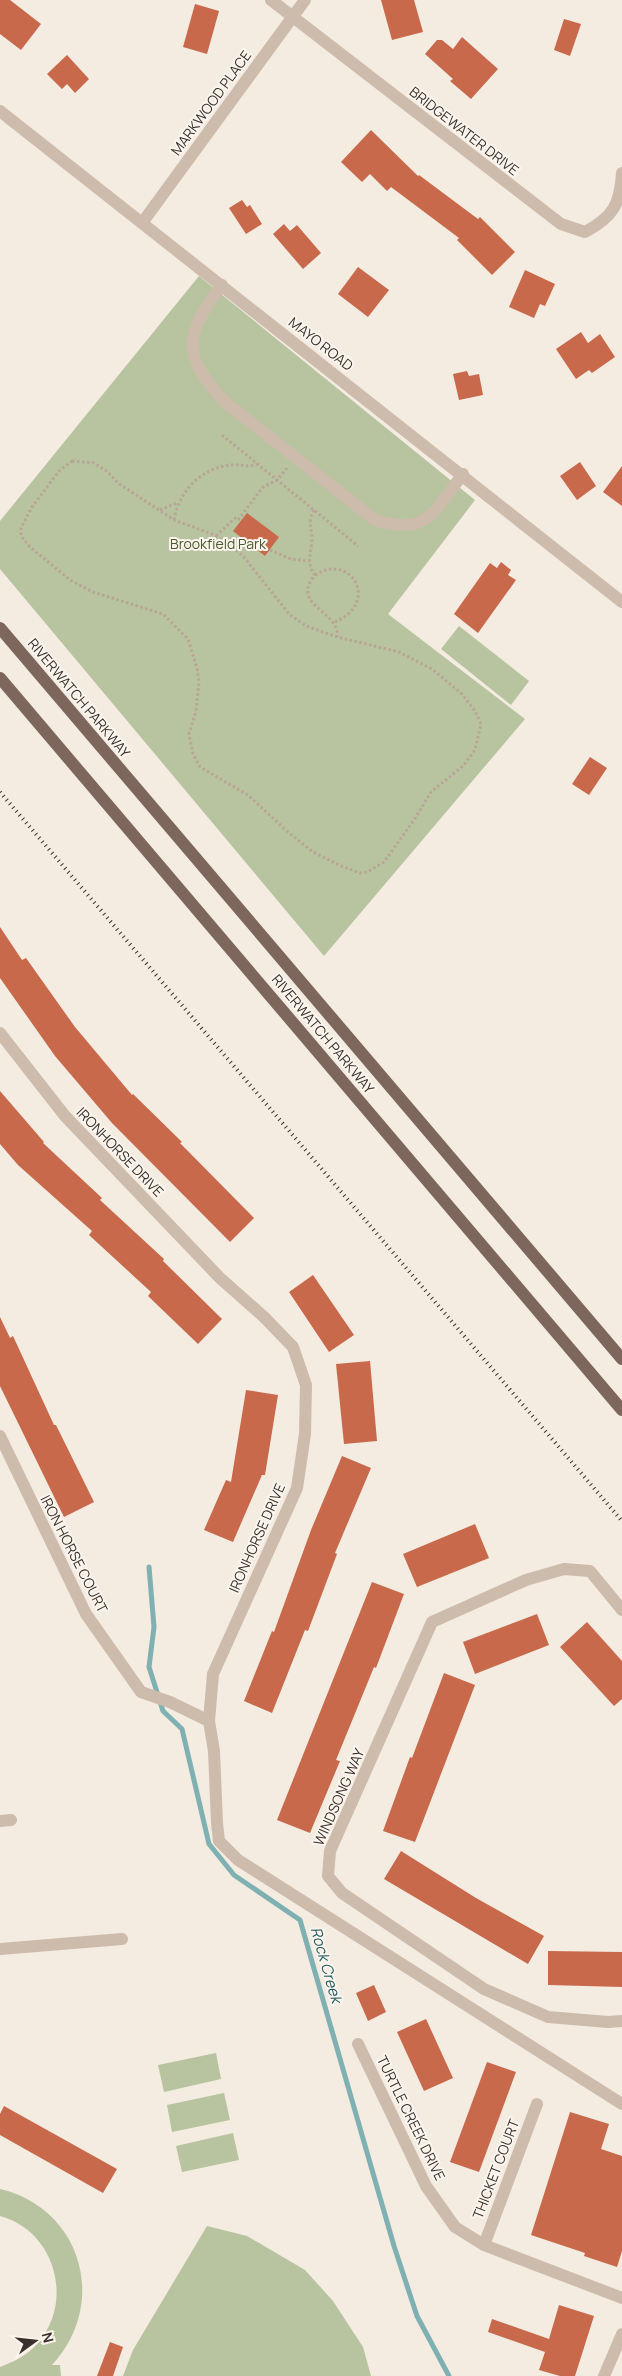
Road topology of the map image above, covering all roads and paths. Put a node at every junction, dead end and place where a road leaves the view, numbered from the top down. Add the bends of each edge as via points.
1 (271, 0) edge
2 (305, 0) edge
3 (292, 17) junction
4 (0, 111) edge
5 (622, 173) edge
6 (142, 223) junction
7 (222, 285) junction
8 (222, 435) dead end
9 (258, 464) junction
10 (463, 474) junction
11 (277, 480) junction
12 (177, 503) junction
13 (160, 510) junction
14 (314, 510) junction
15 (174, 520) junction
16 (216, 536) junction
17 (358, 546) dead end
18 (270, 550) dead end
19 (309, 561) junction
20 (315, 574) junction
21 (622, 602) edge
22 (335, 622) junction
23 (0, 628) edge
24 (337, 638) junction
25 (0, 678) edge
26 (0, 1033) edge
27 (622, 1359) edge
28 (622, 1410) edge
29 (0, 1436) edge
30 (622, 1610) edge
31 (209, 1721) junction
32 (122, 1939) dead end
33 (0, 1949) edge
34 (622, 2021) edge
35 (358, 2044) dead end
36 (537, 2104) dead end
37 (622, 2104) edge
38 (484, 2245) junction
39 (622, 2298) edge
40 (622, 2334) edge
41 (604, 2376) edge

1 - 3 street, BRIDGEWATER DRIVE
2 - 3 street, MARKWOOD PLACE
3 - 5 street, BRIDGEWATER DRIVE via 561,224 585,232 604,222 616,206
3 - 6 street, MARKWOOD PLACE
4 - 6 street, MAYO ROAD
6 - 7 street, MAYO ROAD
7 - 10 street, MAYO ROAD
7 - 10 street via 196,324 192,350 199,369 225,402 375,520 393,526 418,524 428,518
8 - 9 path
9 - 11 path
9 - 12 path via 225,466 205,472
10 - 21 street, MAYO ROAD
11 - 14 path
11 - 16 path via 263,487 238,520 235,518
12 - 13 path
12 - 15 path
13 - 15 path
13 - 24 path via 94,463 72,461 58,471 32,507 21,528 21,536 70,580 93,592 163,614 173,622 188,639 197,668 198,695 189,734 193,754 200,767 248,795 313,852 351,870 367,872 384,862 434,788 463,766 474,750 481,724 462,694 432,668 400,652
14 - 17 path
14 - 19 path via 308,524 312,541
15 - 16 path
16 - 24 path via 243,556 290,615 306,626
18 - 19 path via 291,559
19 - 20 path
20 - 22 path via 309,586 310,600 316,609
20 - 22 path via 335,570 349,574 357,582 357,601
22 - 24 path
23 - 27 main road, RIVERWATCH PARKWAY
25 - 28 main road, RIVERWATCH PARKWAY
26 - 31 street, IRONHORSE DRIVE via 64,1116 220,1278 293,1347 306,1385 305,1434 297,1488 213,1674
29 - 31 street, IRON HORSE COURT via 86,1614 141,1692
30 - 34 street, WINDSONG WAY via 590,1572 564,1569 526,1580 432,1622 330,1851 328,1876 342,1894 484,1989 548,2017
31 - 37 street, IRONHORSE DRIVE via 219,1841 238,1860
32 - 33 street
35 - 38 street, TURTLE CREEK DRIVE via 426,2186 456,2227
36 - 38 street, THICKET COURT
38 - 39 street, TURTLE CREEK DRIVE
40 - 41 street

